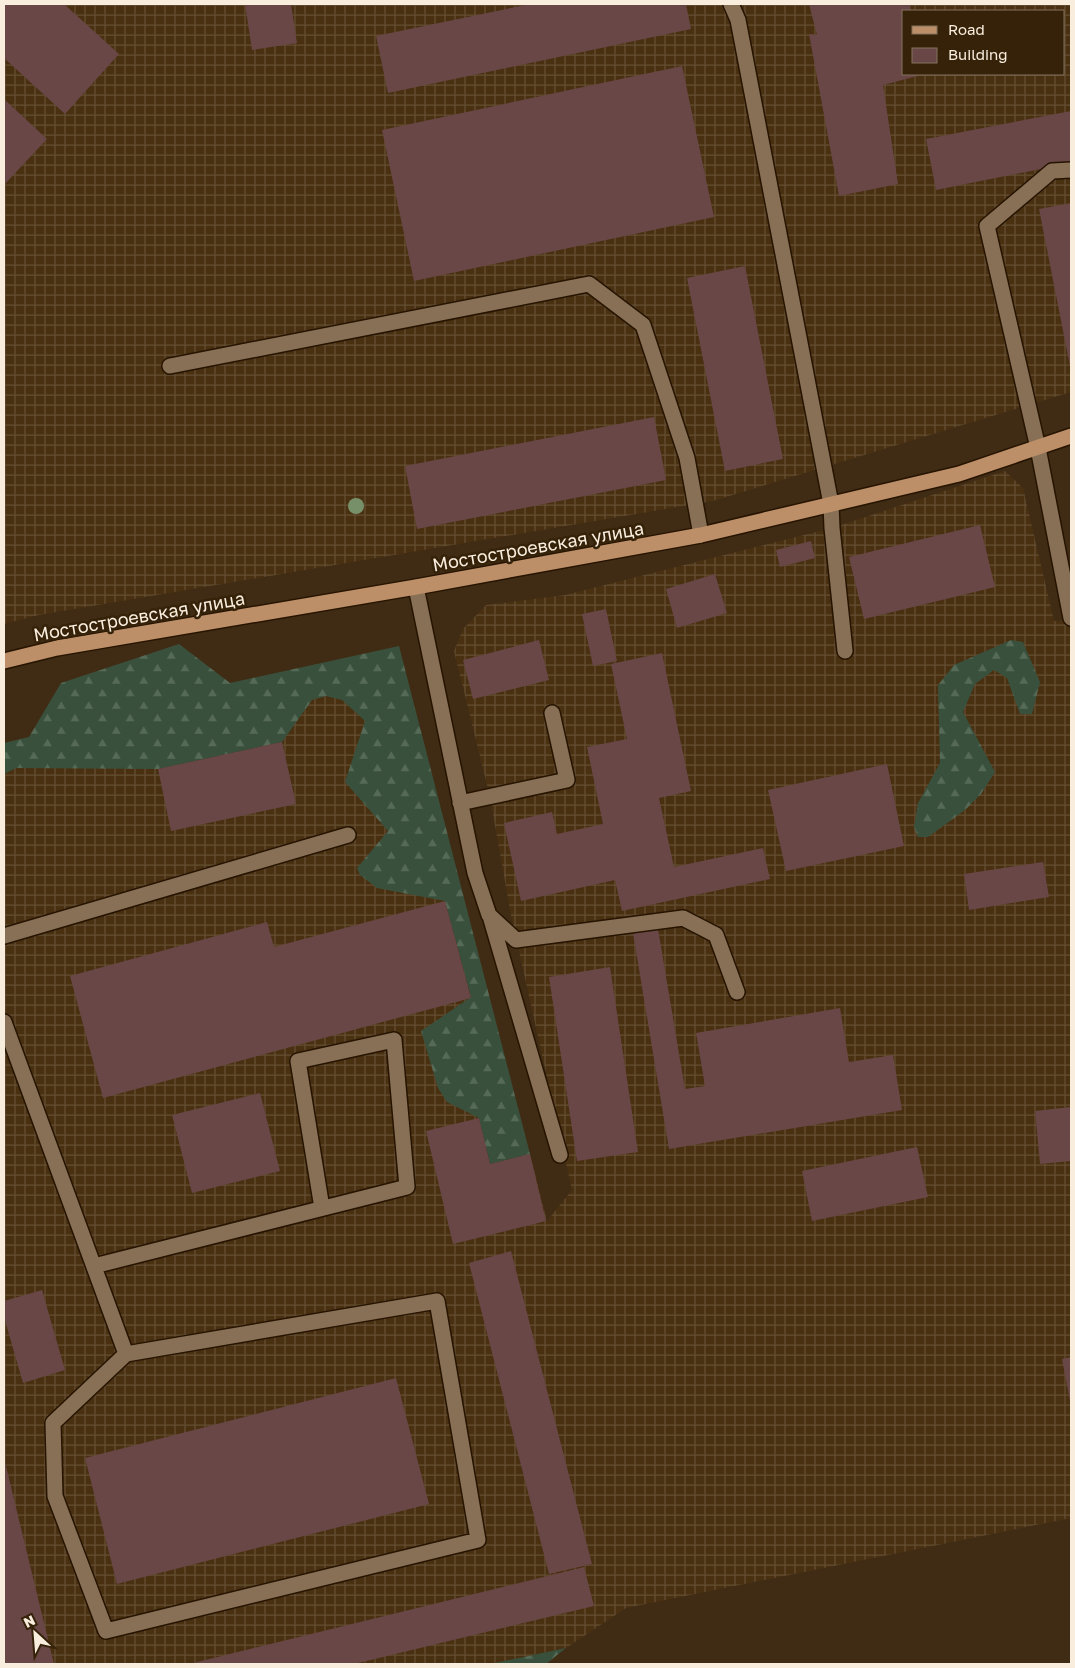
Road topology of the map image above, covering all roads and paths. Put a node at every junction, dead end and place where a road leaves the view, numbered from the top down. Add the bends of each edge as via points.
1 (731, 4) edge
2 (1071, 170) edge
3 (170, 366) dead end
4 (1071, 436) edge
5 (1038, 448) junction
6 (831, 504) junction
7 (701, 535) junction
8 (416, 587) junction
9 (1071, 618) edge
10 (845, 651) dead end
11 (4, 661) edge
12 (552, 713) dead end
13 (460, 803) junction
14 (348, 835) dead end
15 (489, 915) junction
16 (4, 936) edge
17 (737, 992) dead end
18 (4, 1022) edge
19 (560, 1155) dead end
20 (322, 1208) junction
21 (94, 1266) junction
22 (126, 1354) junction

1 - 6 lane via 738,20
2 - 5 lane via 1052,171 987,226
3 - 7 lane via 588,284 643,324 687,458
4 - 5 main road, Мостостроевская улица
5 - 6 main road, Мостостроевская улица via 960,474
5 - 9 lane
6 - 7 main road, Мостостроевская улица
6 - 10 lane
7 - 8 main road, Мостостроевская улица
8 - 11 main road, Мостостроевская улица via 57,648
8 - 13 lane
12 - 13 lane via 567,780
13 - 15 lane via 475,873
14 - 16 lane
15 - 17 lane via 516,940 682,918 716,935
15 - 19 lane
18 - 21 lane
20 - 20 lane via 407,1187 394,1040 298,1061
20 - 21 lane
21 - 22 lane
22 - 22 lane via 53,1423 55,1496 106,1630 478,1540 437,1301

